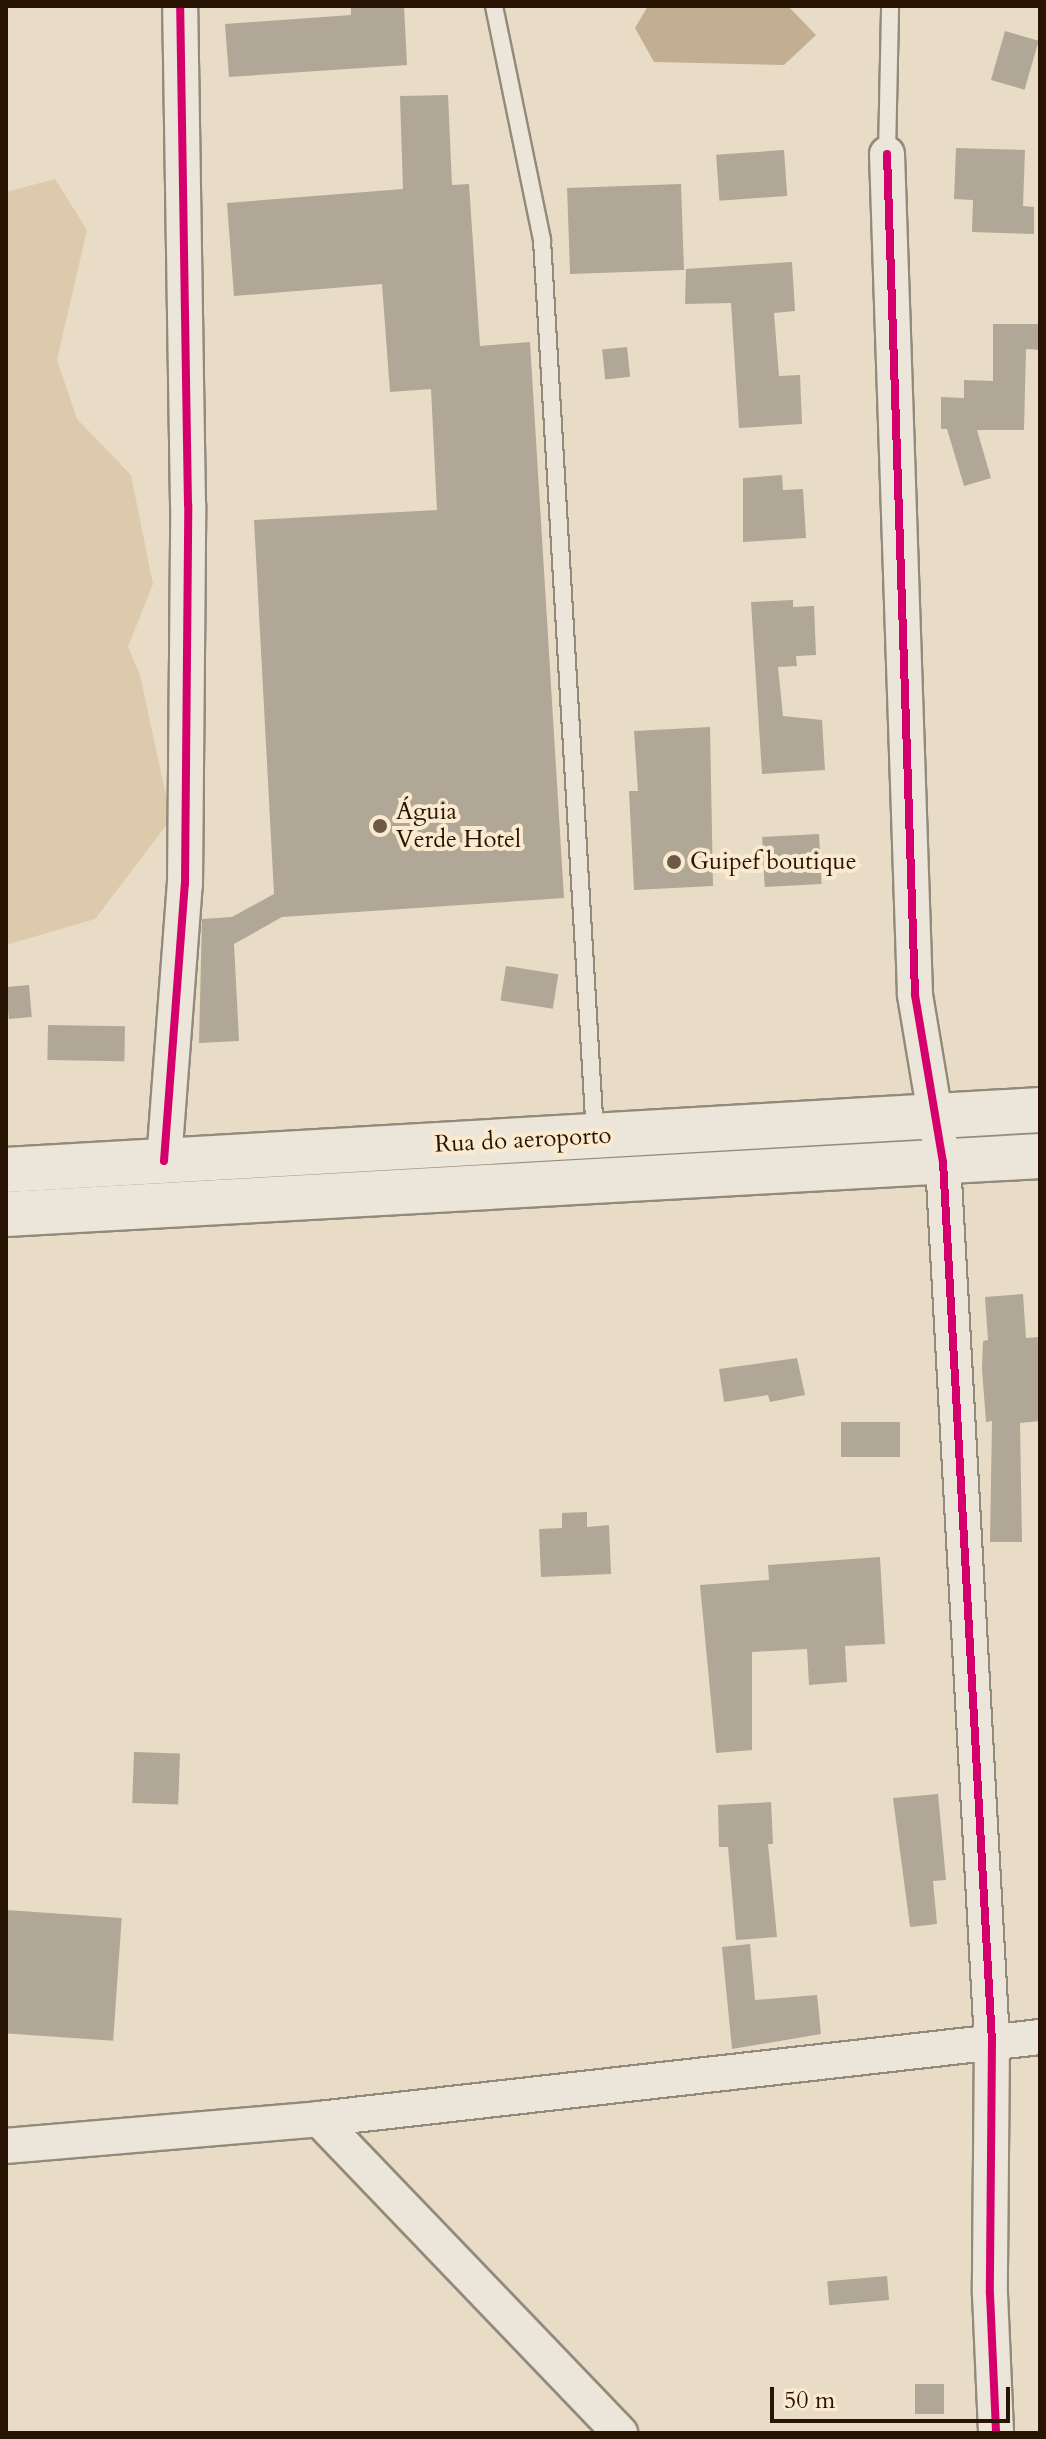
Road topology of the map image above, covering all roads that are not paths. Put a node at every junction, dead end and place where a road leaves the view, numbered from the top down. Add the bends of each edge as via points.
1 (180, 6) edge
2 (494, 6) edge
3 (890, 6) edge
4 (887, 154) joint
5 (1040, 1110) edge
6 (934, 1116) junction
7 (595, 1135) junction
8 (1040, 1156) edge
9 (164, 1161) junction
10 (943, 1162) junction
11 (6, 1170) edge
12 (6, 1214) edge
13 (1040, 2037) edge
14 (992, 2041) junction
15 (319, 2119) junction
16 (6, 2146) edge
17 (620, 2433) edge
18 (996, 2433) edge

1 - 9 street via 188,505 185,884
2 - 7 lane via 542,240
3 - 4 lane
4 - 6 street via 915,995
5 - 6 main road, Rua do aeroporto
6 - 7 main road, Rua do aeroporto
6 - 10 street
7 - 9 main road, Rua do aeroporto
8 - 10 main road, Rua do aeroporto
9 - 11 main road, Rua do aeroporto
10 - 12 main road, Rua do aeroporto
10 - 14 street
13 - 14 street
14 - 15 street
14 - 18 street via 990,2294
15 - 16 street
15 - 17 street

